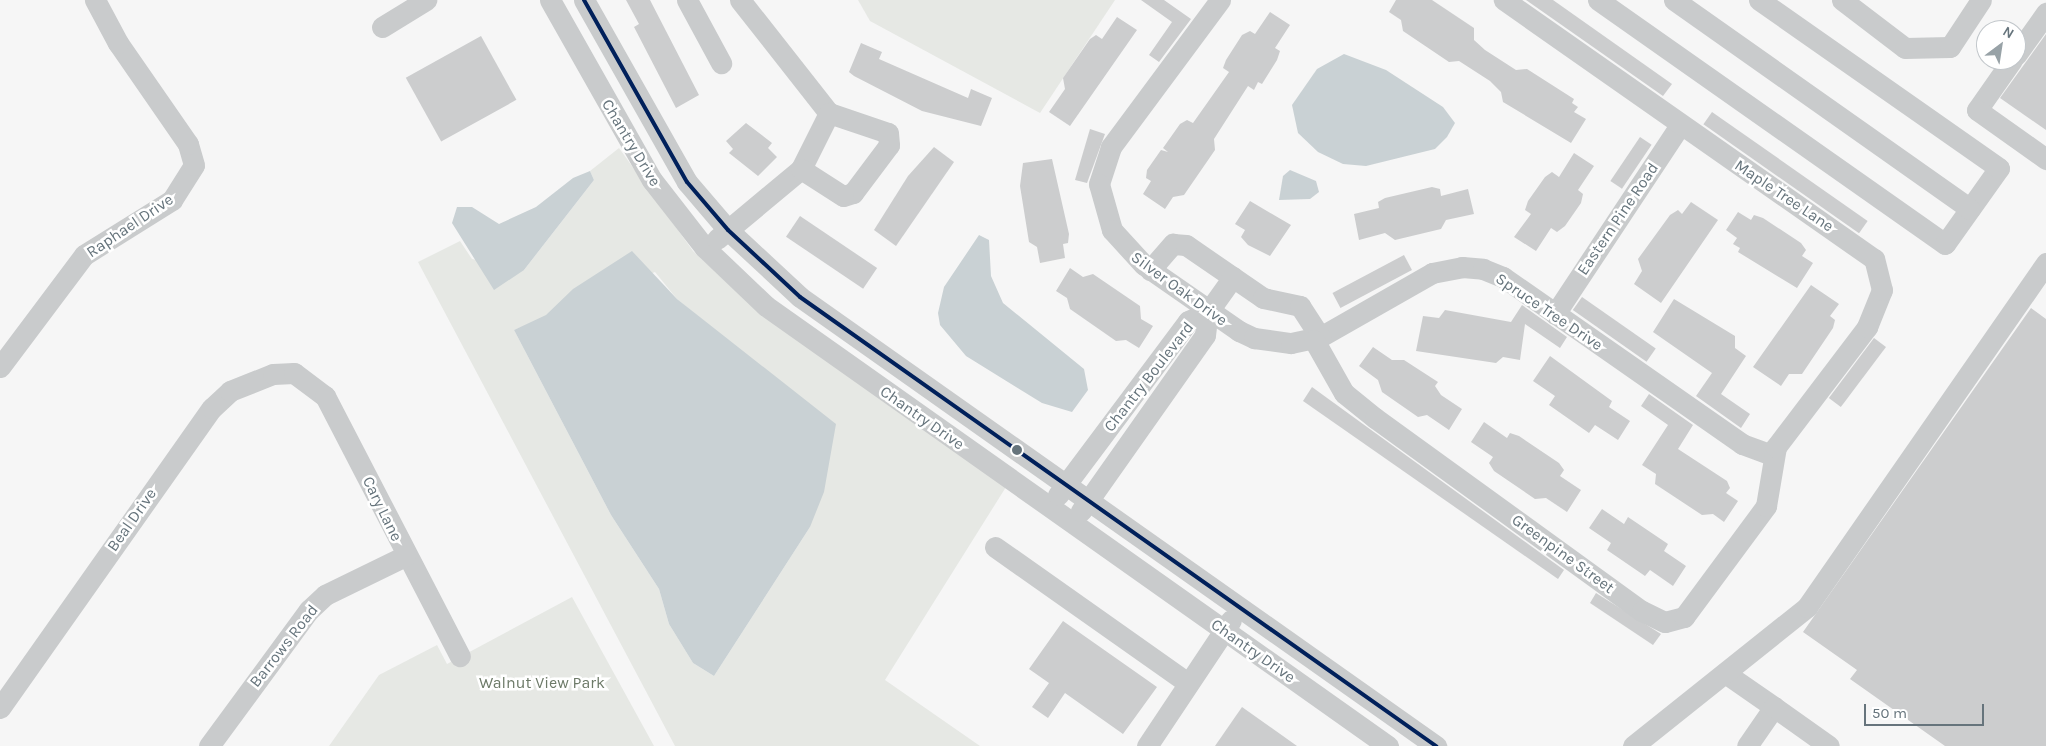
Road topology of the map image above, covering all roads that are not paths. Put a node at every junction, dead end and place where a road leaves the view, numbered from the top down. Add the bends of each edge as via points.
1 (95, 0) edge
2 (426, 0) edge
3 (550, 0) edge
4 (584, 0) edge
5 (687, 0) edge
6 (740, 0) edge
7 (1220, 0) edge
8 (1504, 0) edge
9 (1598, 0) edge
10 (1674, 0) edge
11 (1759, 0) edge
12 (1842, 0) edge
13 (1981, 0) edge
14 (2046, 13) edge
15 (382, 26) dead end
16 (2026, 41) edge
17 (721, 63) dead end
18 (2005, 70) edge
19 (1976, 110) junction
20 (828, 113) junction
21 (1680, 125) junction
22 (1957, 138) junction
23 (2046, 159) edge
24 (800, 169) junction
25 (1970, 209) junction
26 (728, 230) junction
27 (705, 248) junction
28 (2046, 263) edge
29 (1150, 270) junction
30 (1233, 277) junction
31 (1208, 312) junction
32 (1555, 314) junction
33 (1317, 338) junction
34 (0, 367) edge
35 (294, 374) joint
36 (1773, 455) junction
37 (1066, 484) junction
38 (1089, 501) junction
39 (1048, 507) junction
40 (1072, 524) junction
41 (994, 547) dead end
42 (405, 556) junction
43 (1240, 607) junction
44 (1224, 631) junction
45 (460, 656) dead end
46 (1725, 673) junction
47 (1188, 683) junction
48 (1774, 707) junction
49 (0, 708) edge
50 (209, 746) edge
51 (1147, 746) edge
52 (1388, 746) edge
53 (1436, 746) edge
54 (1633, 746) edge
55 (1747, 746) edge
56 (1830, 746) edge

1 - 34 street, Raphael Drive via 118,43 177,126 194,165 182,190 161,209 84,255
2 - 15 street
3 - 27 street, Chantry Drive via 639,161
4 - 26 street, Chantry Drive via 658,139 687,182
5 - 17 street
6 - 20 street
7 - 29 street, Silver Oak Drive via 1111,147 1099,184 1112,230
8 - 21 street, Maple Tree Lane
9 - 25 street via 1945,244
10 - 25 street
11 - 22 street
12 - 13 street via 1905,48 1950,48
14 - 16 street
18 - 19 street
19 - 22 street
19 - 23 street
20 - 24 street
20 - 24 street via 878,127 888,134 889,145 853,193 843,196
21 - 32 street, Eastern Pine Road
21 - 36 street, Maple Tree Lane via 1852,242 1879,268 1882,290 1867,327
22 - 25 street via 1999,168
24 - 26 street
26 - 27 street
26 - 37 street, Chantry Drive via 800,297
27 - 39 street, Chantry Drive via 795,329
28 - 46 street via 1807,607
29 - 30 street, Greenpine Street via 1173,244 1186,245
29 - 31 street, Silver Oak Drive
30 - 31 street
30 - 33 street, Greenpine Street via 1263,298 1300,306
31 - 33 street, Silver Oak Drive via 1254,338 1291,343
31 - 37 street, Chantry Boulevard via 1188,321
31 - 38 street, Chantry Boulevard via 1205,335
32 - 33 street, Spruce Tree Drive via 1503,277 1483,269 1448,268
32 - 36 street, Spruce Tree Drive via 1742,444
33 - 36 street, Greenpine Street via 1344,393 1642,611 1664,622 1684,617 1766,506
35 - 42 street, Cary Lane via 325,396
35 - 49 street, Beal Drive via 273,374 247,383 212,408
37 - 38 street, Chantry Drive
37 - 39 street, Chantry Boulevard
38 - 40 street, Chantry Boulevard
38 - 43 street, Chantry Drive
39 - 40 street, Chantry Drive
40 - 44 street, Chantry Drive
41 - 47 street
42 - 45 street, Cary Lane
42 - 50 street, Barrows Road via 324,595 309,610
43 - 44 street
43 - 53 street, Chantry Drive
44 - 47 street
44 - 52 street, Chantry Drive
46 - 48 street
46 - 54 street
47 - 51 street
48 - 55 street
48 - 56 street

